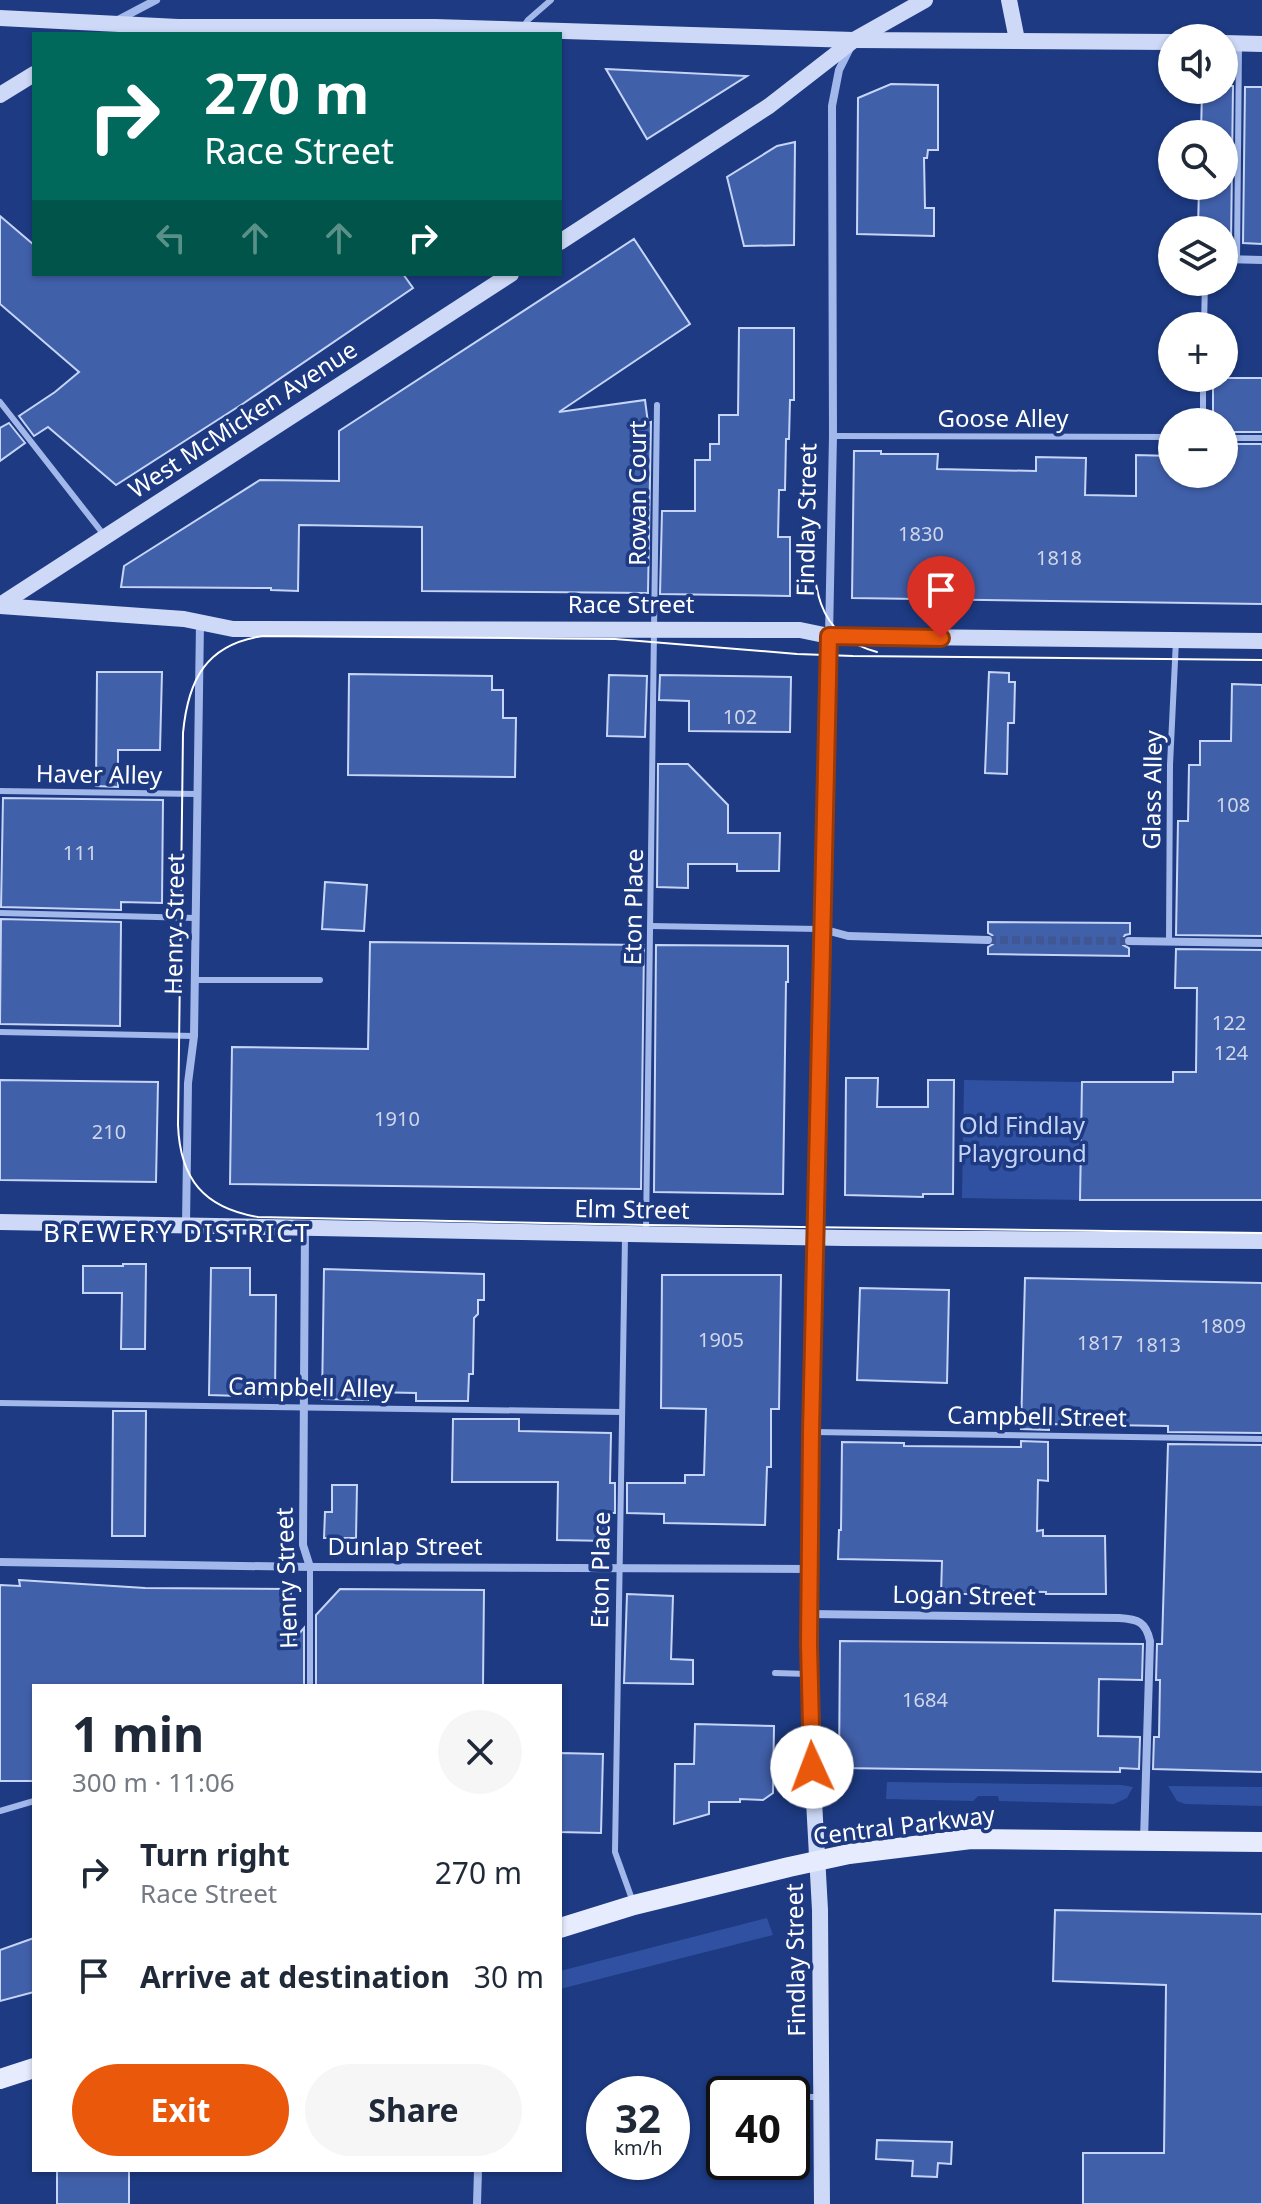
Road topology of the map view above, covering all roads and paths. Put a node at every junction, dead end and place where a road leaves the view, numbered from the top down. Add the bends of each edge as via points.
1 (156, 0) edge
2 (551, 0) edge
3 (925, 0) edge
4 (1009, 0) edge
5 (0, 18) edge
6 (112, 23) junction
7 (522, 29) junction
8 (98, 32) edge
9 (854, 40) junction
10 (1017, 40) junction
11 (1158, 42) edge
12 (1238, 43) edge
13 (1262, 44) edge
14 (32, 75) edge
15 (0, 95) edge
16 (1233, 104) edge
17 (1236, 216) edge
18 (562, 241) edge
19 (1238, 259) edge
20 (1262, 260) edge
21 (508, 276) edge
22 (0, 402) edge
23 (657, 405) dead end
24 (833, 436) junction
25 (1158, 437) edge
26 (1238, 438) edge
27 (1262, 438) edge
28 (107, 538) junction
29 (0, 606) edge
30 (200, 622) junction
31 (655, 629) junction
32 (829, 636) junction
33 (1176, 640) junction
34 (1262, 641) edge
35 (0, 791) edge
36 (197, 794) junction
37 (0, 913) edge
38 (195, 918) junction
39 (651, 926) junction
40 (822, 929) junction
41 (988, 940) tunnel mouth
42 (1129, 941) tunnel mouth
43 (1169, 941) junction
44 (1262, 943) edge
45 (194, 980) junction
46 (320, 980) dead end
47 (0, 1032) edge
48 (194, 1036) junction
49 (0, 1222) edge
50 (186, 1226) junction
51 (305, 1229) junction
52 (625, 1233) junction
53 (646, 1235) junction
54 (816, 1237) junction
55 (1262, 1241) edge
56 (0, 1403) edge
57 (304, 1406) junction
58 (622, 1412) junction
59 (811, 1432) junction
60 (1262, 1439) edge
61 (0, 1562) edge
62 (310, 1567) junction
63 (619, 1568) junction
64 (809, 1569) junction
65 (809, 1614) junction
66 (775, 1673) dead end
67 (809, 1674) junction
68 (310, 1684) edge
69 (32, 1802) edge
70 (0, 1811) edge
71 (1144, 1840) junction
72 (1262, 1842) edge
73 (818, 1861) junction
74 (634, 1905) junction
75 (562, 1927) edge
76 (32, 2069) edge
77 (0, 2079) edge
78 (810, 2098) edge
79 (822, 2098) junction
80 (478, 2172) edge
81 (477, 2204) edge
82 (822, 2204) edge

1 - 6 street
2 - 7 lane
3 - 9 street
4 - 10 street
5 - 6 street
6 - 7 street
6 - 8 street
7 - 9 street
9 - 10 street
9 - 18 street via 769,106
9 - 24 street, Findlay Street via 839,70 832,106
10 - 11 street
12 - 13 street
14 - 15 street
16 - 17 lane
19 - 20 street
21 - 28 street, West McMicken Avenue
22 - 28 lane
23 - 31 lane, Rowan Court
24 - 25 lane, Goose Alley
24 - 32 street, Findlay Street
26 - 27 lane
28 - 29 street, West McMicken Avenue
29 - 30 street, Race Street
30 - 31 street, Race Street via 233,629
30 - 36 street, Henry Street
31 - 32 street, Race Street via 800,630
31 - 39 lane, Eton Place
32 - 33 street, Race Street
32 - 40 street, Findlay Street
33 - 34 street, Race Street
33 - 43 lane, Glass Alley
35 - 36 lane, Haver Alley
36 - 38 street, Henry Street
37 - 38 lane
38 - 45 street, Henry Street
39 - 40 lane
39 - 53 lane, Eton Place
40 - 41 street via 848,936
40 - 54 street, Findlay Street
42 - 43 street
43 - 44 street
45 - 46 lane
45 - 48 street, Henry Street
47 - 48 lane
48 - 50 street, Henry Street via 188,1083
49 - 50 street, Elm Street
50 - 51 street, Elm Street
51 - 52 street, Elm Street
51 - 57 street, Henry Street
52 - 53 street, Elm Street
52 - 58 lane, Eton Place
53 - 54 street, Elm Street
54 - 55 street, Elm Street
54 - 59 street, Findlay Street
56 - 57 lane, Campbell Alley
57 - 58 lane, Campbell Alley
57 - 62 street, Henry Street via 303,1545
58 - 63 lane, Eton Place
59 - 60 lane, Campbell Street
59 - 64 street, Findlay Street
61 - 62 street, Dunlap Street
62 - 63 street, Dunlap Street
62 - 68 lane, Henry Street
63 - 64 street, Dunlap Street
63 - 74 lane, Eton Place via 615,1852
64 - 65 street, Findlay Street
65 - 67 street, Findlay Street
65 - 71 street, Logan Street via 1140,1622 1150,1641
66 - 67 lane
67 - 73 street, Findlay Street
69 - 70 lane
71 - 72 main road, Central Parkway
71 - 73 main road, Central Parkway via 971,1839
73 - 74 main road, Central Parkway
73 - 79 street, Findlay Street
74 - 75 main road, Central Parkway
76 - 77 main road
78 - 79 lane
79 - 82 street, Findlay Street
80 - 81 street

